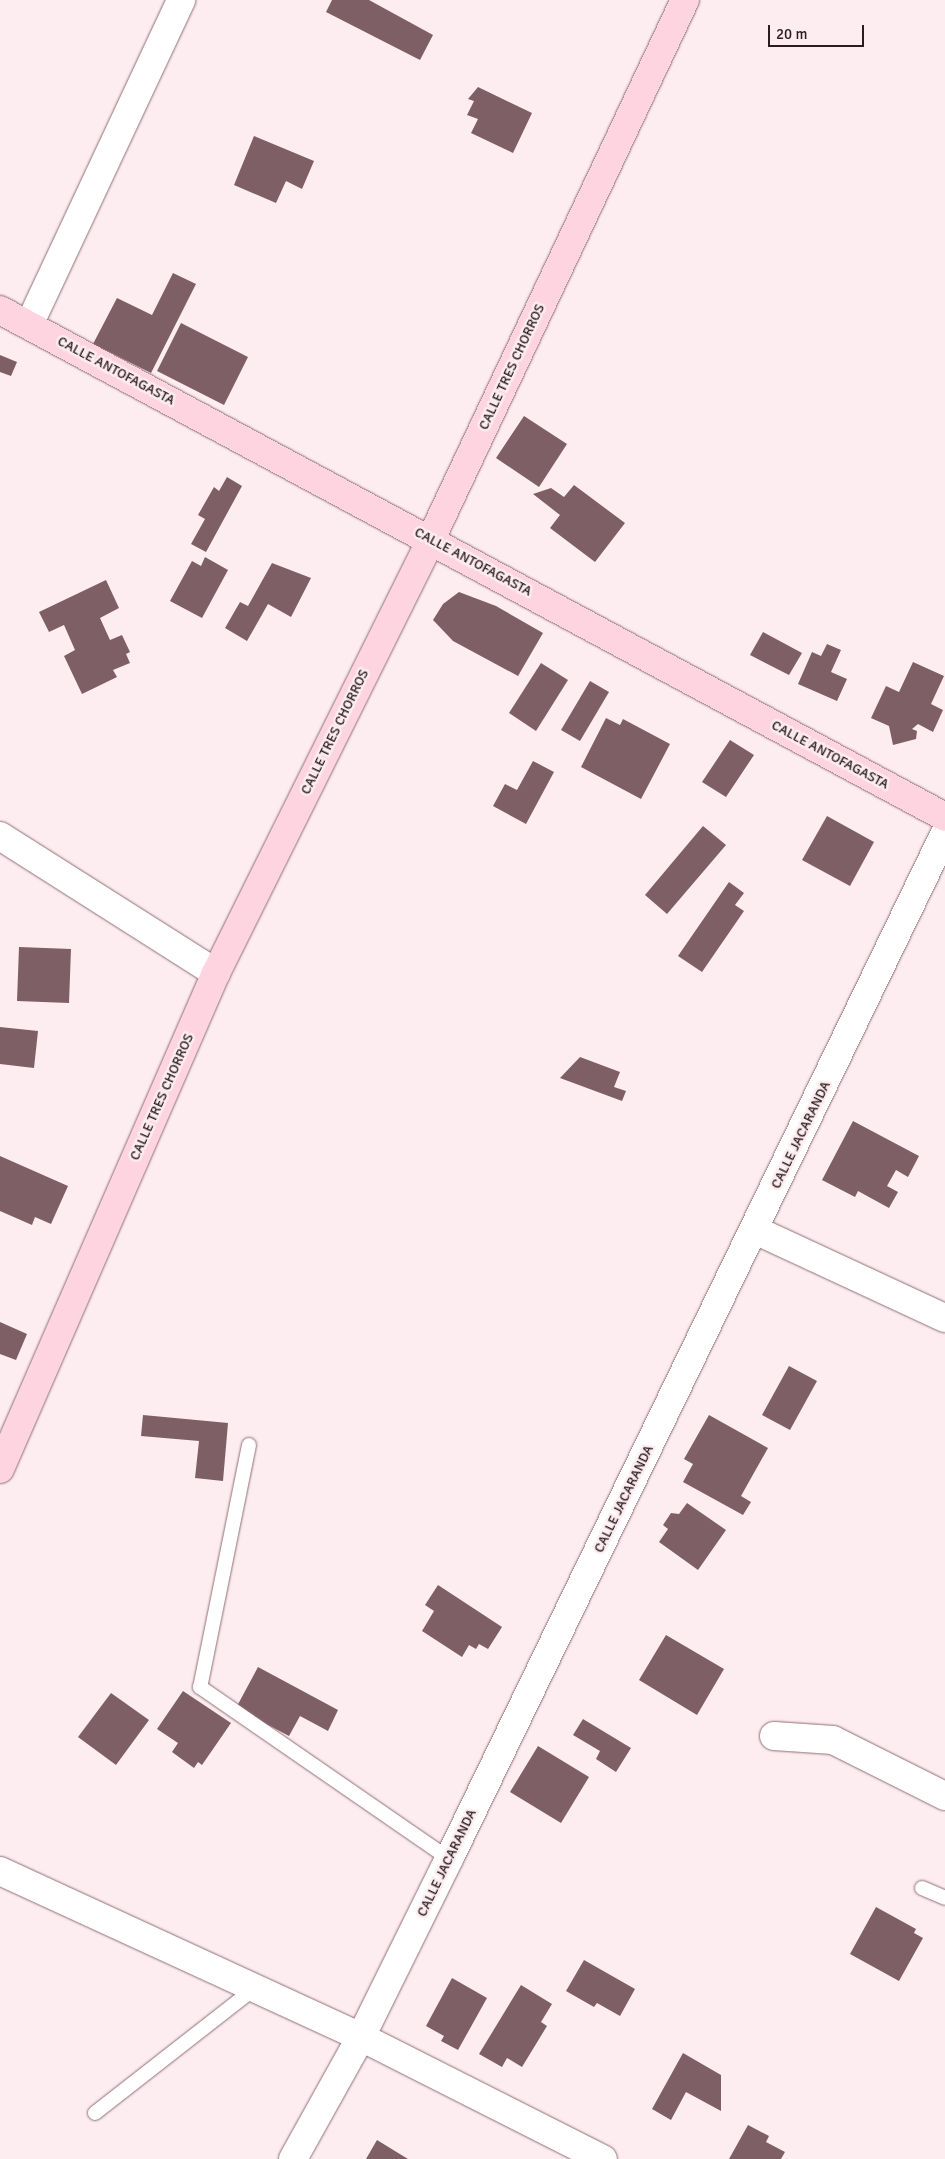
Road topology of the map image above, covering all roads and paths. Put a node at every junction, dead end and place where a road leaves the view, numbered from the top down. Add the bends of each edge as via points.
1 (181, 0) edge
2 (685, 0) edge
3 (0, 310) edge
4 (29, 325) junction
5 (431, 539) junction
6 (945, 817) edge
7 (945, 834) edge
8 (0, 836) edge
9 (216, 973) junction
10 (755, 1230) junction
11 (945, 1318) edge
12 (249, 1445) dead end
13 (0, 1470) edge
14 (774, 1736) dead end
15 (945, 1796) edge
16 (449, 1859) junction
17 (0, 1871) edge
18 (922, 1888) dead end
19 (945, 1898) edge
20 (254, 1988) junction
21 (361, 2037) junction
22 (96, 2113) dead end
23 (293, 2159) edge
24 (603, 2159) edge

1 - 4 street
2 - 5 main road, CALLE TRES CHORROS
3 - 4 main road, CALLE ANTOFAGASTA
4 - 5 main road, CALLE ANTOFAGASTA
5 - 6 main road, CALLE ANTOFAGASTA
5 - 9 main road, CALLE TRES CHORROS
7 - 10 street, CALLE JACARANDA
8 - 9 street
9 - 13 main road, CALLE TRES CHORROS
10 - 11 street
10 - 16 street, CALLE JACARANDA
12 - 16 lane via 200,1687
14 - 15 street via 833,1740
16 - 21 street, CALLE JACARANDA
17 - 20 street
18 - 19 lane
20 - 21 street
20 - 22 lane
21 - 23 street, CALLE JACARANDA
21 - 24 street

